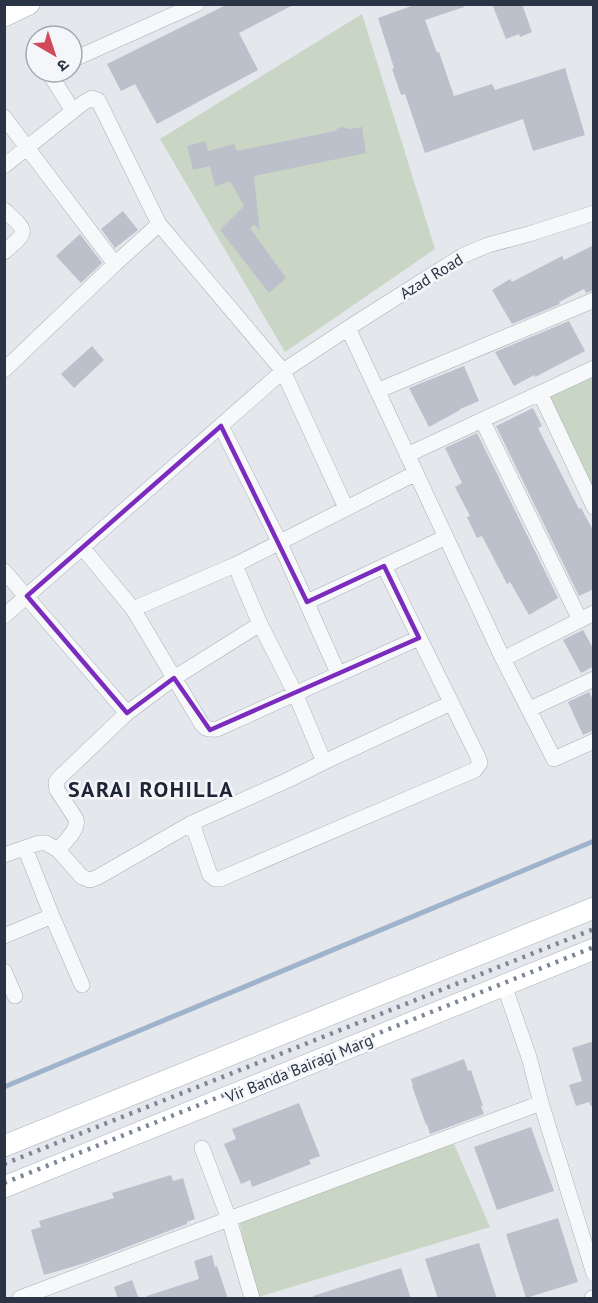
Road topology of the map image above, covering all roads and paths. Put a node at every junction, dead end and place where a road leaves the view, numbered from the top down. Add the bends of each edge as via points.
1 (28, 4) edge
2 (197, 4) edge
3 (4, 16) edge
4 (84, 55) edge
5 (56, 84) edge
6 (73, 111) junction
7 (4, 117) edge
8 (27, 147) junction
9 (4, 166) edge
10 (4, 210) edge
11 (594, 213) edge
12 (159, 224) junction
13 (4, 252) edge
14 (115, 264) junction
15 (594, 300) edge
16 (348, 328) junction
17 (594, 368) edge
18 (4, 370) edge
19 (283, 371) junction
20 (377, 391) junction
21 (540, 393) junction
22 (482, 420) junction
23 (221, 426) junction
24 (407, 455) junction
25 (416, 473) junction
26 (594, 507) edge
27 (346, 508) junction
28 (446, 537) junction
29 (279, 541) junction
30 (82, 547) junction
31 (235, 565) junction
32 (384, 566) junction
33 (4, 571) edge
34 (27, 596) junction
35 (307, 602) junction
36 (133, 609) junction
37 (4, 615) edge
38 (587, 617) edge
39 (260, 624) junction
40 (419, 638) junction
41 (503, 658) junction
42 (338, 674) junction
43 (174, 678) junction
44 (594, 679) edge
45 (295, 693) junction
46 (451, 703) junction
47 (530, 709) junction
48 (127, 713) junction
49 (594, 741) edge
50 (324, 762) junction
51 (192, 823) junction
52 (25, 848) junction
53 (58, 850) junction
54 (4, 855) edge
55 (594, 908) edge
56 (52, 916) junction
57 (4, 936) edge
58 (594, 949) edge
59 (4, 971) edge
60 (82, 985) dead end
61 (504, 986) junction
62 (15, 996) dead end
63 (542, 1103) junction
64 (4, 1146) edge
65 (202, 1148) dead end
66 (4, 1187) edge
67 (229, 1219) junction
68 (594, 1274) edge
69 (20, 1299) edge
70 (252, 1299) edge

1 - 3 main road
2 - 4 street
5 - 6 street
6 - 8 street
6 - 12 street via 92,98 98,100
7 - 8 street
8 - 9 street
8 - 14 street
10 - 13 street via 23,233
11 - 16 street, Azad Road via 475,250
12 - 14 street
12 - 19 street
14 - 18 street
15 - 20 street
16 - 19 street, Azad Road
16 - 20 street
17 - 21 street
19 - 23 street, Azad Road
19 - 27 street
20 - 24 street
21 - 22 street
21 - 26 street
22 - 24 street
22 - 38 street
23 - 29 street
23 - 30 street, Azad Road
24 - 25 street
25 - 27 street
25 - 28 street
27 - 29 street
28 - 32 street
28 - 41 street
29 - 31 street
29 - 35 street
30 - 34 street, Azad Road
30 - 36 street
31 - 36 street
31 - 39 street
32 - 35 street
32 - 40 street
33 - 34 street
34 - 37 street, Azad Road
34 - 48 street
35 - 42 street
36 - 43 street
38 - 41 street
39 - 43 street
39 - 45 street
40 - 42 street
40 - 46 street
41 - 47 street
42 - 45 street
43 - 45 street via 201,723 210,730
43 - 48 street
44 - 47 street
45 - 50 street
46 - 50 street
46 - 51 street via 480,763 466,775 220,879 210,875
47 - 49 street via 554,759
48 - 53 street via 56,782 77,824
50 - 51 street
51 - 53 street via 90,880 82,877
52 - 53 street via 46,843
52 - 54 street
52 - 56 street
55 - 64 main road
56 - 57 street
56 - 60 street
58 - 61 main road, Vir Banda Bairagi Marg
59 - 62 street
61 - 63 street
61 - 66 main road, Vir Banda Bairagi Marg
63 - 67 street
63 - 68 street
65 - 67 street
67 - 69 street
67 - 70 street

